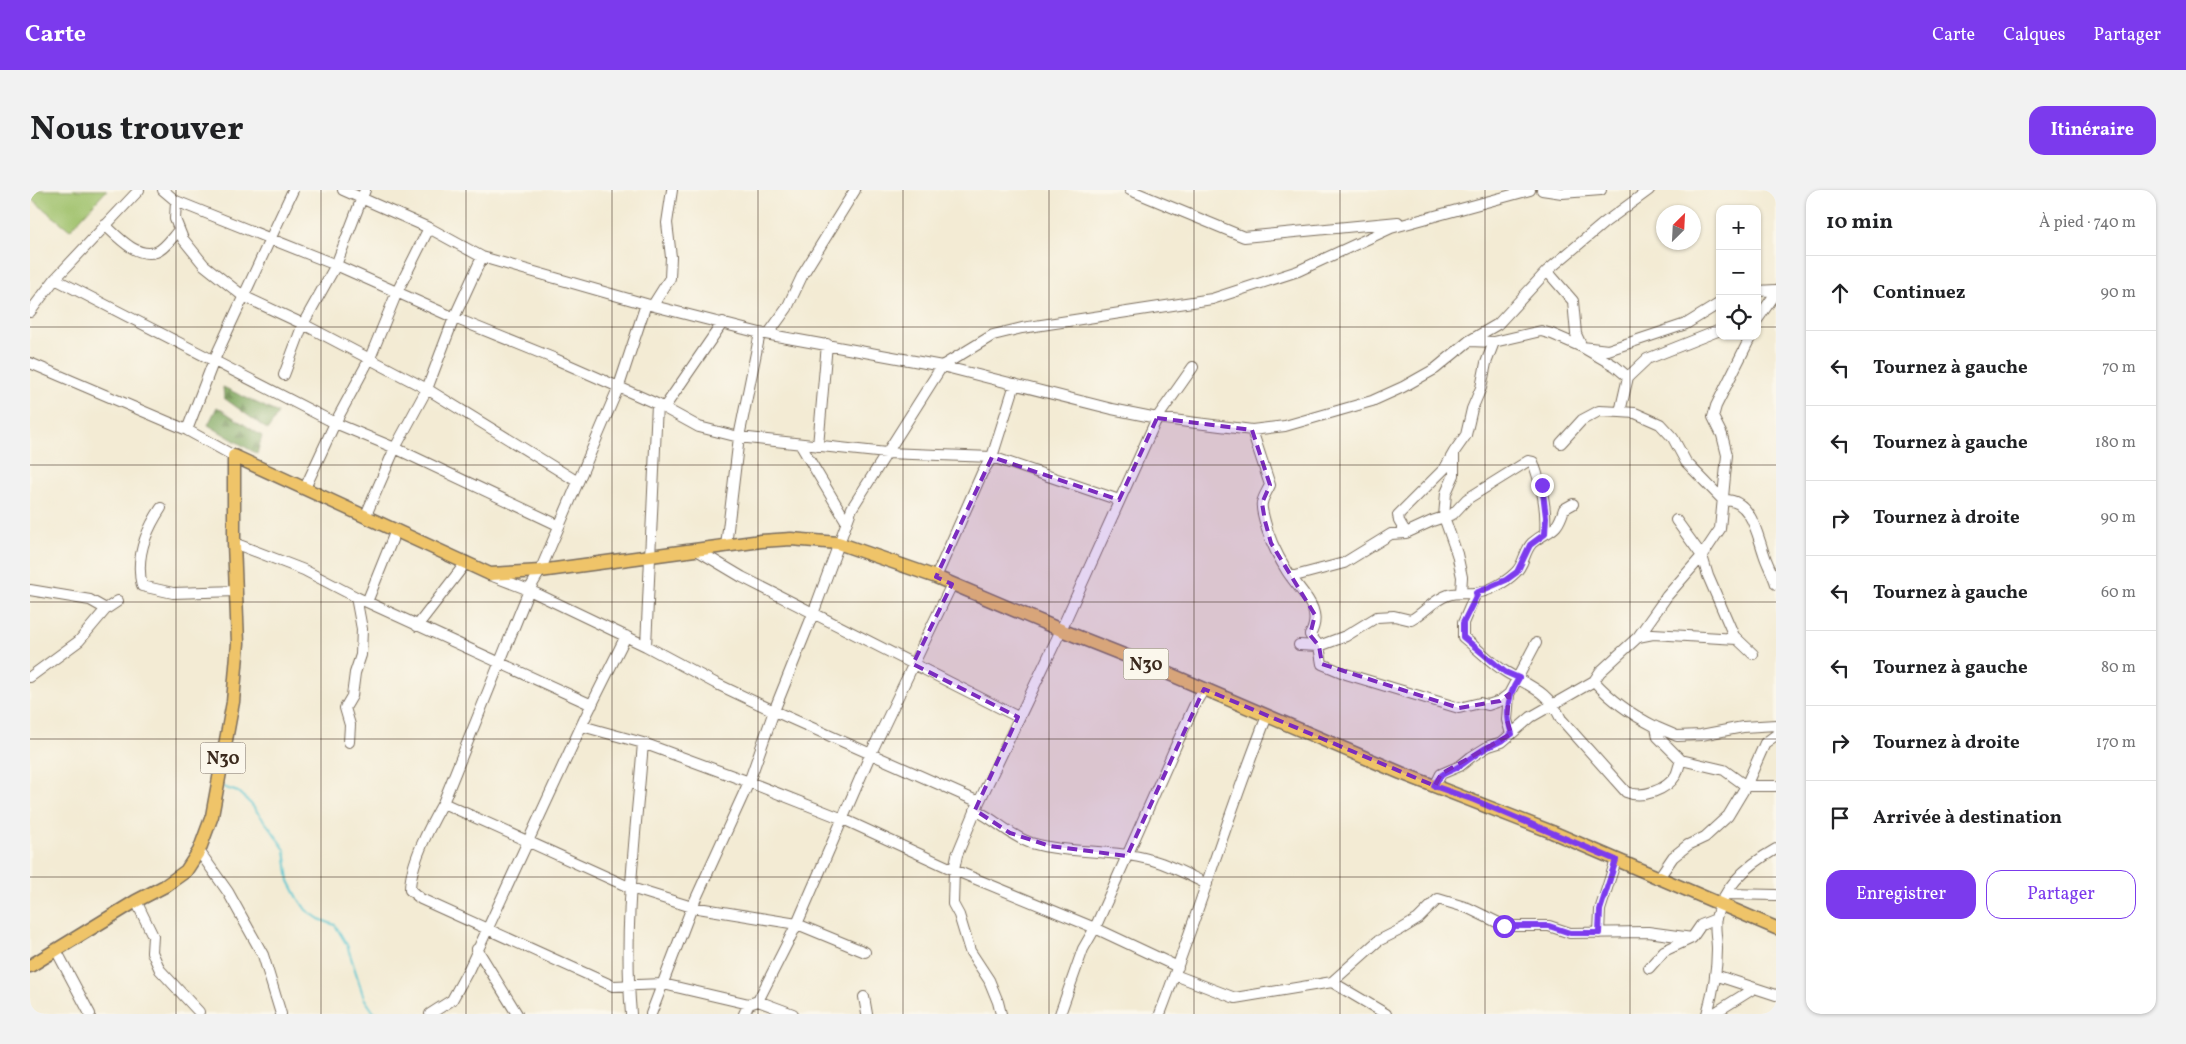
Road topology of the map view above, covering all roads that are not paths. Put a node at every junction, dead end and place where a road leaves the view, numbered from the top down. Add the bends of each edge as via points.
1 (139, 190) edge
2 (163, 190) edge
3 (293, 190) edge
4 (343, 190) edge
5 (672, 190) edge
6 (855, 190) edge
7 (1130, 190) edge
8 (1530, 190) edge
9 (1542, 190) edge
10 (1601, 190) edge
11 (1649, 190) edge
12 (364, 195) edge
13 (176, 201) junction
14 (1414, 221) junction
15 (105, 225) junction
16 (429, 228) junction
17 (179, 230) junction
18 (271, 240) junction
19 (482, 256) junction
20 (336, 265) junction
21 (1547, 271) junction
22 (55, 279) junction
23 (1761, 291) edge
24 (397, 292) junction
25 (1776, 292) edge
26 (243, 296) junction
27 (650, 304) junction
28 (1716, 305) edge
29 (30, 312) edge
30 (1761, 314) edge
31 (454, 318) junction
32 (723, 322) junction
33 (303, 324) junction
34 (1716, 331) edge
35 (765, 333) junction
36 (1748, 340) edge
37 (1469, 341) junction
38 (1494, 342) junction
39 (827, 344) junction
40 (1582, 347) junction
41 (370, 358) junction
42 (214, 360) junction
43 (30, 363) edge
44 (942, 366) junction
45 (1192, 368) dead end
46 (284, 375) dead end
47 (1628, 377) junction
48 (1016, 384) junction
49 (619, 386) junction
50 (427, 389) junction
51 (660, 406) junction
52 (1620, 412) junction
53 (1157, 418) junction
54 (335, 423) junction
55 (186, 430) junction
56 (1252, 430) junction
57 (739, 437) junction
58 (1561, 442) dead end
59 (800, 444) junction
60 (818, 446) junction
61 (395, 448) junction
62 (1454, 452) junction
63 (886, 454) junction
64 (234, 456) junction
65 (992, 457) junction
66 (578, 482) junction
67 (306, 488) junction
68 (1119, 500) junction
69 (1723, 500) junction
70 (1574, 504) dead end
71 (161, 508) dead end
72 (366, 515) junction
73 (1444, 517) junction
74 (1676, 520) dead end
75 (846, 521) junction
76 (558, 525) junction
77 (396, 530) junction
78 (1406, 533) junction
79 (1545, 534) junction
80 (234, 543) junction
81 (838, 543) junction
82 (726, 546) junction
83 (695, 549) junction
84 (650, 555) junction
85 (1702, 556) junction
86 (465, 564) junction
87 (540, 571) junction
88 (490, 574) junction
89 (936, 577) junction
90 (1292, 577) junction
91 (1775, 579) edge
92 (952, 584) junction
93 (30, 590) edge
94 (237, 590) junction
95 (529, 590) junction
96 (1461, 592) junction
97 (1476, 593) junction
98 (356, 597) junction
99 (118, 601) dead end
100 (367, 602) junction
101 (106, 609) junction
102 (813, 614) junction
103 (417, 626) junction
104 (1061, 630) junction
105 (626, 636) junction
106 (1638, 637) junction
107 (1737, 639) junction
108 (1536, 643) dead end
109 (1299, 645) dead end
110 (646, 646) junction
111 (1319, 646) junction
112 (1753, 654) dead end
113 (500, 663) junction
114 (913, 664) junction
115 (30, 677) edge
116 (1519, 678) junction
117 (1594, 681) junction
118 (1204, 689) junction
119 (1509, 694) junction
120 (592, 705) junction
121 (1555, 705) junction
122 (774, 711) junction
123 (1267, 716) junction
124 (1018, 717) junction
125 (1776, 725) edge
126 (582, 726) junction
127 (1656, 727) junction
128 (1512, 734) junction
129 (1776, 735) edge
130 (349, 742) dead end
131 (643, 743) junction
132 (872, 753) junction
133 (1681, 760) junction
134 (749, 782) junction
135 (1434, 786) junction
136 (1746, 786) junction
137 (1776, 786) edge
138 (443, 803) junction
139 (977, 806) junction
140 (843, 819) junction
141 (527, 842) junction
142 (1776, 849) edge
143 (200, 851) junction
144 (1127, 856) junction
145 (1616, 860) junction
146 (954, 870) junction
147 (1658, 879) junction
148 (1208, 884) junction
149 (631, 888) junction
150 (1727, 894) junction
151 (1776, 895) edge
152 (136, 900) junction
153 (1720, 905) junction
154 (692, 907) junction
155 (1716, 919) junction
156 (1763, 922) junction
157 (797, 924) junction
158 (1095, 928) junction
159 (1776, 928) edge
160 (486, 929) junction
161 (1599, 933) junction
162 (1776, 936) edge
163 (1692, 938) junction
164 (477, 949) junction
165 (56, 950) junction
166 (866, 952) dead end
167 (30, 966) edge
168 (1649, 968) dead end
169 (1177, 971) junction
170 (1714, 975) junction
171 (1332, 982) junction
172 (663, 984) junction
173 (629, 987) junction
174 (1753, 988) junction
175 (1776, 995) edge
176 (864, 997) dead end
177 (754, 1003) junction
178 (199, 1012) dead end
179 (90, 1014) edge
180 (281, 1014) edge
181 (430, 1014) edge
182 (517, 1014) edge
183 (631, 1014) edge
184 (651, 1014) edge
185 (744, 1014) edge
186 (793, 1014) edge
187 (867, 1014) edge
188 (1001, 1014) edge
189 (1060, 1014) edge
190 (1160, 1014) edge
191 (1386, 1014) edge
192 (1707, 1014) edge
193 (1713, 1014) edge

1 - 15 street
2 - 13 street
3 - 18 street
4 - 12 street
5 - 27 street via 667,223 670,278
6 - 35 street via 803,274 787,308
7 - 14 street via 1244,237
8 - 14 street
9 - 10 street via 1562,193
11 - 21 street
12 - 16 street
12 - 20 street
13 - 17 street via 175,219
13 - 18 street
14 - 44 street via 1391,228 1298,270 1212,299 993,335
15 - 17 street via 124,244 138,251 162,249
15 - 22 street
16 - 19 street
16 - 24 street
17 - 26 street via 183,240 204,264
18 - 20 street
18 - 26 street
19 - 27 street
19 - 31 street
20 - 24 street
20 - 33 street
21 - 37 street via 1498,324
21 - 40 street via 1573,301 1576,334
22 - 29 street
22 - 42 street
23 - 25 street
24 - 31 street
24 - 41 street
25 - 30 street
26 - 33 street
26 - 42 street
27 - 32 street
27 - 49 street
28 - 40 street via 1686,324 1608,350
31 - 49 street
31 - 50 street
32 - 35 street
32 - 51 street
33 - 41 street
33 - 46 street
34 - 47 street via 1647,359
35 - 39 street
35 - 57 street
36 - 69 street via 1713,417 1727,455
37 - 38 street
37 - 56 street via 1435,369 1372,401 1285,426
38 - 40 street via 1542,331
38 - 62 street via 1466,435
39 - 44 street
39 - 60 street
40 - 47 street
41 - 50 street
41 - 54 street
42 - 54 street
42 - 55 street
43 - 55 street
44 - 48 street
44 - 63 street
45 - 53 street
47 - 52 street
48 - 53 street
48 - 65 street
49 - 51 street
49 - 66 street
50 - 61 street
50 - 66 street
51 - 57 street via 699,426
51 - 84 street
52 - 58 street via 1599,411 1582,420
52 - 69 street via 1635,413 1660,424 1673,438 1686,462
53 - 56 street
53 - 68 street
54 - 61 street
54 - 67 street
55 - 64 street
56 - 90 street via 1270,485 1262,503 1265,522 1271,543
57 - 59 street
57 - 82 street
59 - 60 street
59 - 75 street
60 - 63 street
61 - 72 street
61 - 76 street
62 - 73 street via 1454,475 1446,493
62 - 78 street via 1445,468 1398,515
63 - 65 street
63 - 75 street
64 - 67 main road, N30
64 - 80 main road, N30
65 - 68 street
65 - 89 street
66 - 76 street
67 - 72 main road, N30
68 - 104 street
69 - 85 street via 1720,528
69 - 91 street via 1731,500 1746,510
70 - 79 street via 1564,509 1558,525
71 - 94 street via 150,525 139,559 142,586 173,593
72 - 77 main road, N30
73 - 78 street
73 - 79 street via 1528,461 1533,462 1542,485
73 - 96 street via 1457,554 1462,577
74 - 85 street
75 - 81 street
76 - 87 street
77 - 86 main road, N30
77 - 100 street
78 - 90 street via 1391,534 1344,563
79 - 97 street via 1530,545 1517,572
80 - 94 main road, N30
80 - 98 street via 304,570
81 - 82 main road, N30 via 791,539
81 - 89 main road, N30
81 - 102 street
82 - 83 main road, N30
83 - 84 main road, N30
83 - 102 street
84 - 87 main road, N30
84 - 110 street
85 - 106 street via 1667,596
85 - 107 street
86 - 88 main road, N30
86 - 103 street
87 - 88 main road, N30
87 - 95 street
88 - 95 street
89 - 92 main road, N30
90 - 111 street via 1315,615 1316,626 1310,635
92 - 104 main road, N30
92 - 114 street
93 - 101 street via 90,600
94 - 143 main road, N30 via 238,643 233,702 212,816
95 - 105 street
95 - 113 street
96 - 97 street
96 - 111 street via 1447,595 1410,620 1394,616 1377,617 1346,636
97 - 116 street via 1463,623 1463,637 1505,672
98 - 100 street
98 - 130 street via 362,629 361,655 354,673 352,696 346,708
99 - 101 street
100 - 103 street
101 - 115 street via 79,641
102 - 114 street
102 - 122 street
103 - 113 street
104 - 118 main road, N30
104 - 124 street
105 - 110 street
105 - 120 street
106 - 107 street via 1653,634
106 - 117 street
107 - 112 street
108 - 116 street
109 - 111 street
110 - 122 street
111 - 119 street via 1322,664 1330,669 1434,702 1459,708 1480,703 1488,705 1500,702
113 - 120 street
113 - 138 street
114 - 124 street
114 - 132 street
116 - 119 street
116 - 121 street
117 - 121 street
117 - 127 street via 1620,706
118 - 123 main road, N30
118 - 144 street
119 - 128 street via 1507,720
120 - 126 street
121 - 128 street via 1531,717
121 - 133 street via 1561,719 1626,792 1633,795 1652,793 1668,784
122 - 132 street
122 - 134 street
123 - 135 main road, N30
123 - 148 street via 1240,784
124 - 139 street
125 - 127 street via 1677,736
126 - 131 street
126 - 141 street
127 - 133 street via 1658,737
128 - 135 street via 1441,774
129 - 136 street via 1765,743
131 - 134 street
131 - 149 street
132 - 139 street
132 - 140 street
133 - 136 street via 1724,770
134 - 140 street
134 - 154 street
135 - 145 main road, N30
136 - 137 street
136 - 147 street via 1728,816 1705,837 1673,857
138 - 141 street
138 - 160 street via 410,878 410,890 420,899
139 - 144 street via 1010,833 1030,842
139 - 146 street
140 - 146 street
140 - 157 street
141 - 149 street
141 - 160 street
142 - 150 street via 1744,870
143 - 152 main road, N30 via 186,870 165,886
143 - 180 street via 228,892 263,955
144 - 148 street via 1168,866
144 - 158 street
145 - 147 main road, N30
145 - 161 street via 1600,910
146 - 158 street
146 - 188 street via 954,904 970,950 989,980
147 - 153 main road, N30
148 - 169 street
149 - 154 street
149 - 173 street
150 - 151 street
150 - 153 street
152 - 165 main road, N30
152 - 178 street via 153,936 152,952 160,970
153 - 155 street
153 - 156 main road, N30
154 - 157 street
154 - 172 street
155 - 163 street via 1701,925
155 - 170 street
156 - 159 main road, N30
156 - 162 street
157 - 166 street
157 - 177 street
158 - 169 street
158 - 189 street via 1083,948
160 - 164 street
160 - 173 street via 613,986
161 - 163 street via 1648,932
161 - 171 street via 1570,933 1549,926 1504,926 1468,908 1438,899 1418,918 1378,941
163 - 168 street via 1664,951
164 - 181 street via 452,1000
164 - 182 street
165 - 167 main road, N30
165 - 179 street
169 - 171 street via 1235,998
169 - 190 street
170 - 174 street
170 - 192 street
171 - 191 street
172 - 173 street
172 - 177 street
172 - 184 street
173 - 183 street
174 - 175 street
174 - 193 street
176 - 187 street
177 - 185 street
177 - 186 street

